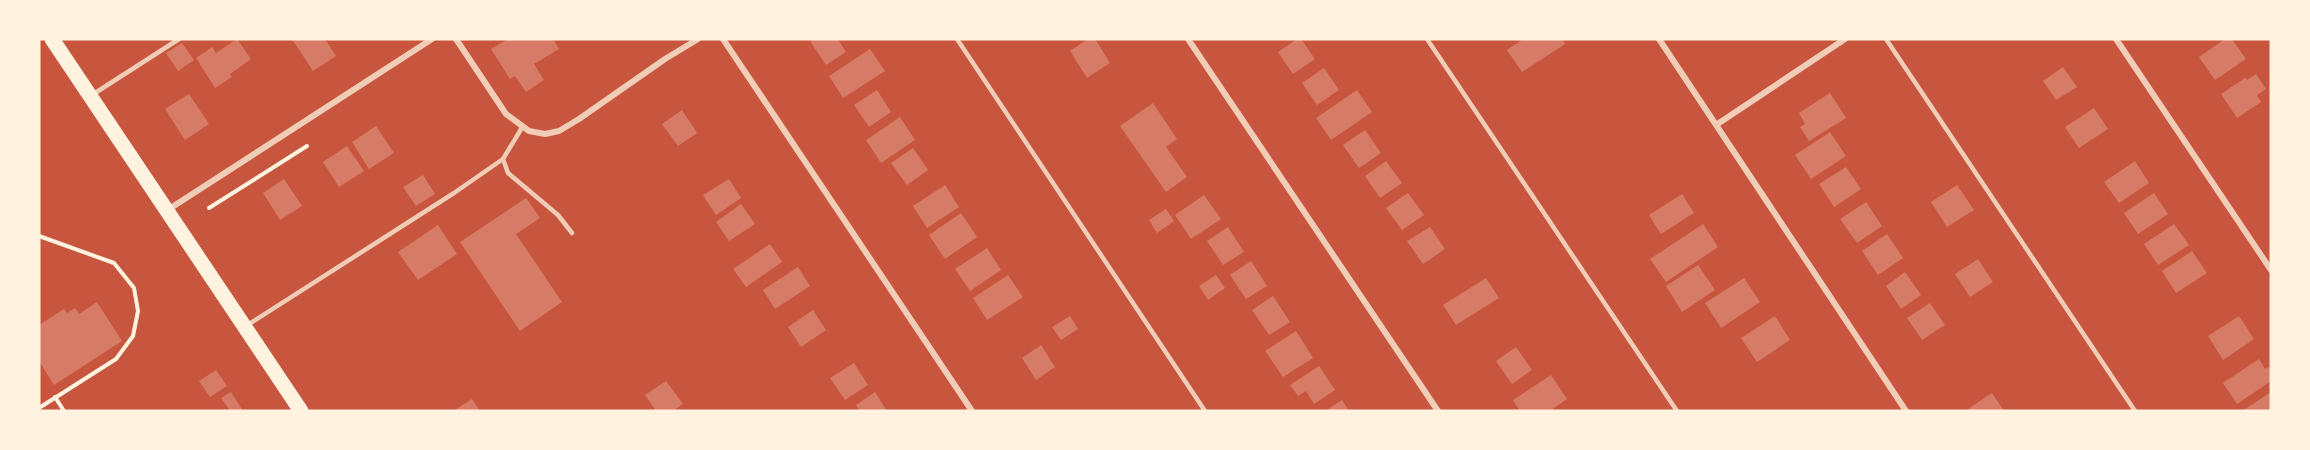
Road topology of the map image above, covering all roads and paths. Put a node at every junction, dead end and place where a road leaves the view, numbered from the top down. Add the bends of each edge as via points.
1 (51, 39) edge
2 (179, 39) edge
3 (432, 39) edge
4 (456, 39) edge
5 (698, 39) edge
6 (723, 39) edge
7 (957, 39) edge
8 (1188, 39) edge
9 (1427, 39) edge
10 (1659, 39) edge
11 (1845, 39) edge
12 (1886, 39) edge
13 (2116, 39) edge
14 (90, 97) junction
15 (1716, 125) junction
16 (523, 126) junction
17 (307, 146) dead end
18 (503, 159) junction
19 (209, 208) dead end
20 (166, 211) junction
21 (572, 233) dead end
22 (39, 236) edge
23 (2271, 270) edge
24 (243, 328) junction
25 (55, 397) junction
26 (39, 408) edge
27 (64, 411) edge
28 (301, 411) edge
29 (972, 411) edge
30 (1205, 411) edge
31 (1438, 411) edge
32 (1677, 411) edge
33 (1906, 411) edge
34 (2135, 411) edge

1 - 14 main road
2 - 14 lane
3 - 20 street
4 - 16 street via 506,114
5 - 16 street via 559,132 545,134
6 - 29 street
7 - 30 lane
8 - 31 street
9 - 32 lane
10 - 15 street
11 - 15 street
12 - 34 lane
13 - 23 street
14 - 20 main road
15 - 33 street
16 - 18 lane
17 - 19 path
18 - 21 lane via 508,173 558,215
18 - 24 lane
20 - 24 main road
22 - 25 path via 114,263 134,288 138,311 133,336 116,359
24 - 28 main road
25 - 26 path
25 - 27 path

